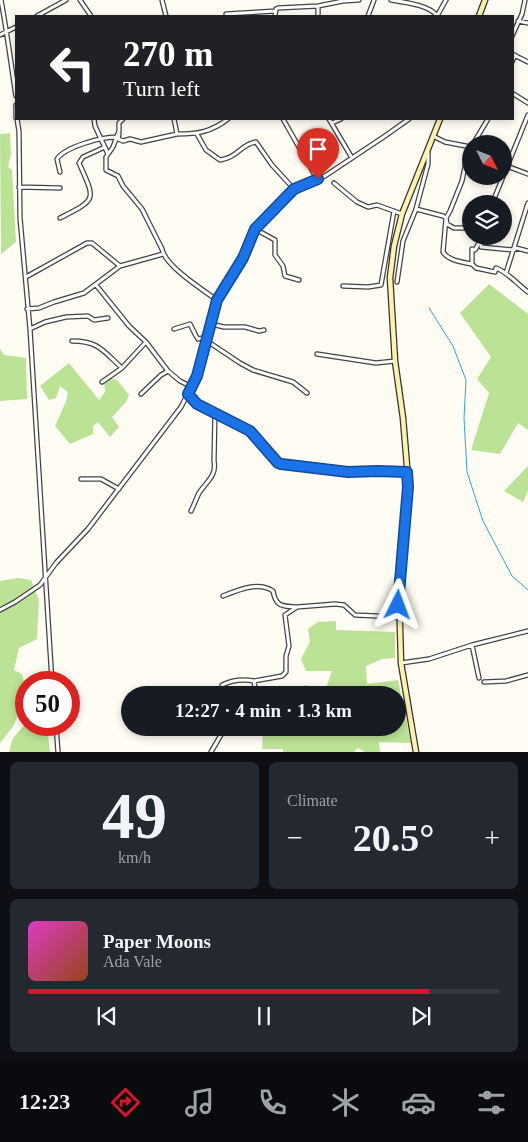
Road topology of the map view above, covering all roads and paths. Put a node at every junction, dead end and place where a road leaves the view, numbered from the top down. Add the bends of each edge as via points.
1 (1, 0) edge
2 (66, 0) edge
3 (80, 0) edge
4 (162, 0) edge
5 (356, 0) edge
6 (374, 0) edge
7 (391, 0) edge
8 (446, 0) edge
9 (485, 0) edge
10 (525, 0) edge
11 (400, 1) edge
12 (318, 6) junction
13 (276, 11) junction
14 (226, 14) dead end
15 (38, 15) edge
16 (90, 15) edge
17 (166, 15) edge
18 (275, 15) edge
19 (318, 15) edge
20 (368, 15) edge
21 (436, 15) edge
22 (438, 15) edge
23 (479, 15) edge
24 (518, 22) junction
25 (528, 23) edge
26 (15, 28) edge
27 (514, 31) edge
28 (7, 32) junction
29 (0, 35) edge
30 (514, 54) edge
31 (528, 62) edge
32 (15, 89) edge
33 (514, 94) edge
34 (528, 103) edge
35 (528, 115) edge
36 (16, 120) edge
37 (94, 120) edge
38 (122, 120) edge
39 (174, 120) edge
40 (226, 120) edge
41 (284, 120) edge
42 (330, 120) edge
43 (339, 120) edge
44 (408, 120) edge
45 (440, 120) edge
46 (487, 120) edge
47 (332, 124) junction
48 (119, 131) junction
49 (177, 134) junction
50 (197, 134) junction
51 (478, 135) edge
52 (433, 136) junction
53 (116, 138) junction
54 (101, 139) junction
55 (462, 146) edge
56 (105, 147) junction
57 (428, 151) junction
58 (512, 152) edge
59 (108, 154) junction
60 (352, 158) junction
61 (512, 168) edge
62 (60, 172) dead end
63 (528, 174) edge
64 (318, 179) junction
65 (462, 181) edge
66 (334, 183) dead end
67 (19, 187) junction
68 (60, 188) dead end
69 (294, 189) junction
70 (528, 203) edge
71 (416, 209) junction
72 (394, 211) junction
73 (402, 214) junction
74 (60, 218) dead end
75 (446, 218) junction
76 (462, 228) edge
77 (255, 229) junction
78 (478, 245) edge
79 (481, 245) edge
80 (514, 250) junction
81 (528, 251) edge
82 (163, 254) junction
83 (472, 264) junction
84 (120, 266) junction
85 (506, 273) junction
86 (26, 277) junction
87 (300, 280) dead end
88 (397, 282) dead end
89 (96, 285) junction
90 (343, 286) dead end
91 (528, 292) edge
92 (217, 300) junction
93 (27, 309) junction
94 (108, 318) dead end
95 (212, 324) junction
96 (30, 329) junction
97 (174, 329) dead end
98 (264, 330) dead end
99 (208, 339) junction
100 (72, 341) dead end
101 (146, 342) junction
102 (318, 354) dead end
103 (396, 361) junction
104 (122, 368) junction
105 (168, 371) junction
106 (102, 382) dead end
107 (192, 387) junction
108 (307, 393) dead end
109 (141, 394) dead end
110 (188, 394) junction
111 (215, 412) junction
112 (407, 472) junction
113 (81, 479) dead end
114 (119, 488) junction
115 (190, 511) dead end
116 (46, 578) junction
117 (223, 596) dead end
118 (297, 607) junction
119 (0, 610) edge
120 (399, 617) junction
121 (528, 631) edge
122 (472, 645) junction
123 (401, 663) junction
124 (51, 671) edge
125 (528, 675) edge
126 (479, 678) dead end
127 (254, 681) junction
128 (484, 682) dead end
129 (222, 686) edge
130 (255, 686) edge
131 (57, 736) edge
132 (220, 736) edge
133 (58, 752) edge
134 (211, 752) edge
135 (416, 752) edge

1 - 28 street
2 - 15 street
3 - 16 street
4 - 17 street
5 - 12 street
6 - 20 street
7 - 11 street
8 - 22 street
9 - 23 main road
10 - 24 street
11 - 21 street via 421,6
12 - 13 street via 278,8
12 - 19 street
13 - 14 street
13 - 18 street
24 - 25 street
24 - 27 street
26 - 28 street
28 - 29 street
28 - 32 street
30 - 31 street
33 - 34 street
35 - 58 street
36 - 67 street
37 - 54 street
38 - 48 street
39 - 49 street
40 - 50 street
41 - 64 street
42 - 47 street
43 - 47 street
44 - 60 street
45 - 52 main road
46 - 51 street
47 - 60 street
48 - 49 street via 118,139 141,142
48 - 53 street
49 - 50 street
50 - 69 street via 206,150 220,160 230,159 250,142 256,142 272,166
52 - 55 street
52 - 57 main road
53 - 54 street
53 - 59 street
54 - 56 street
54 - 62 street via 66,150 58,156
56 - 59 street
56 - 74 street via 84,157 80,163 92,193 91,199
57 - 71 street via 428,164
57 - 73 main road
59 - 82 street via 106,170 118,176 122,186 142,209
60 - 64 street
61 - 63 street
64 - 69 street
65 - 75 street
66 - 72 street via 357,202
67 - 68 street
67 - 86 street
69 - 77 street
70 - 80 street
71 - 75 street
71 - 88 street via 403,241
72 - 73 street
72 - 90 street via 381,285
73 - 103 main road via 390,278
75 - 76 street via 447,224
75 - 83 street via 445,256
77 - 87 street via 275,240 275,255 285,276
77 - 92 street via 243,258
78 - 83 street via 475,250 472,249
79 - 80 street
80 - 81 street
80 - 85 street
82 - 84 street
82 - 92 street via 175,270
83 - 85 street via 476,268 495,272 496,268
84 - 86 street via 87,243
84 - 89 street
85 - 91 street
86 - 93 street
89 - 93 street via 84,293
89 - 101 street
92 - 95 street
93 - 96 street
94 - 96 street via 66,317
95 - 98 street
95 - 99 street
96 - 116 street
97 - 99 street via 190,324 198,339
99 - 107 street
99 - 108 street via 240,363 293,382
100 - 104 street via 95,344
101 - 104 street
101 - 105 street
102 - 103 street via 376,363
103 - 112 main road
104 - 106 street
105 - 107 street
105 - 109 street
107 - 110 street
110 - 111 street via 197,404
110 - 114 street
111 - 112 street via 250,431 281,464 348,472
111 - 115 street via 216,468
112 - 120 main road
113 - 114 street via 101,479
114 - 116 street
116 - 119 street via 34,590
116 - 124 street
117 - 118 street via 243,587 270,589 278,604
118 - 120 street via 335,604 344,605 355,615
118 - 127 street via 285,615 289,646 284,675
120 - 123 main road
121 - 122 street
122 - 123 street via 429,659
122 - 126 street
123 - 135 main road
125 - 128 street
127 - 129 street via 229,682
127 - 130 street
131 - 133 street
132 - 134 street

